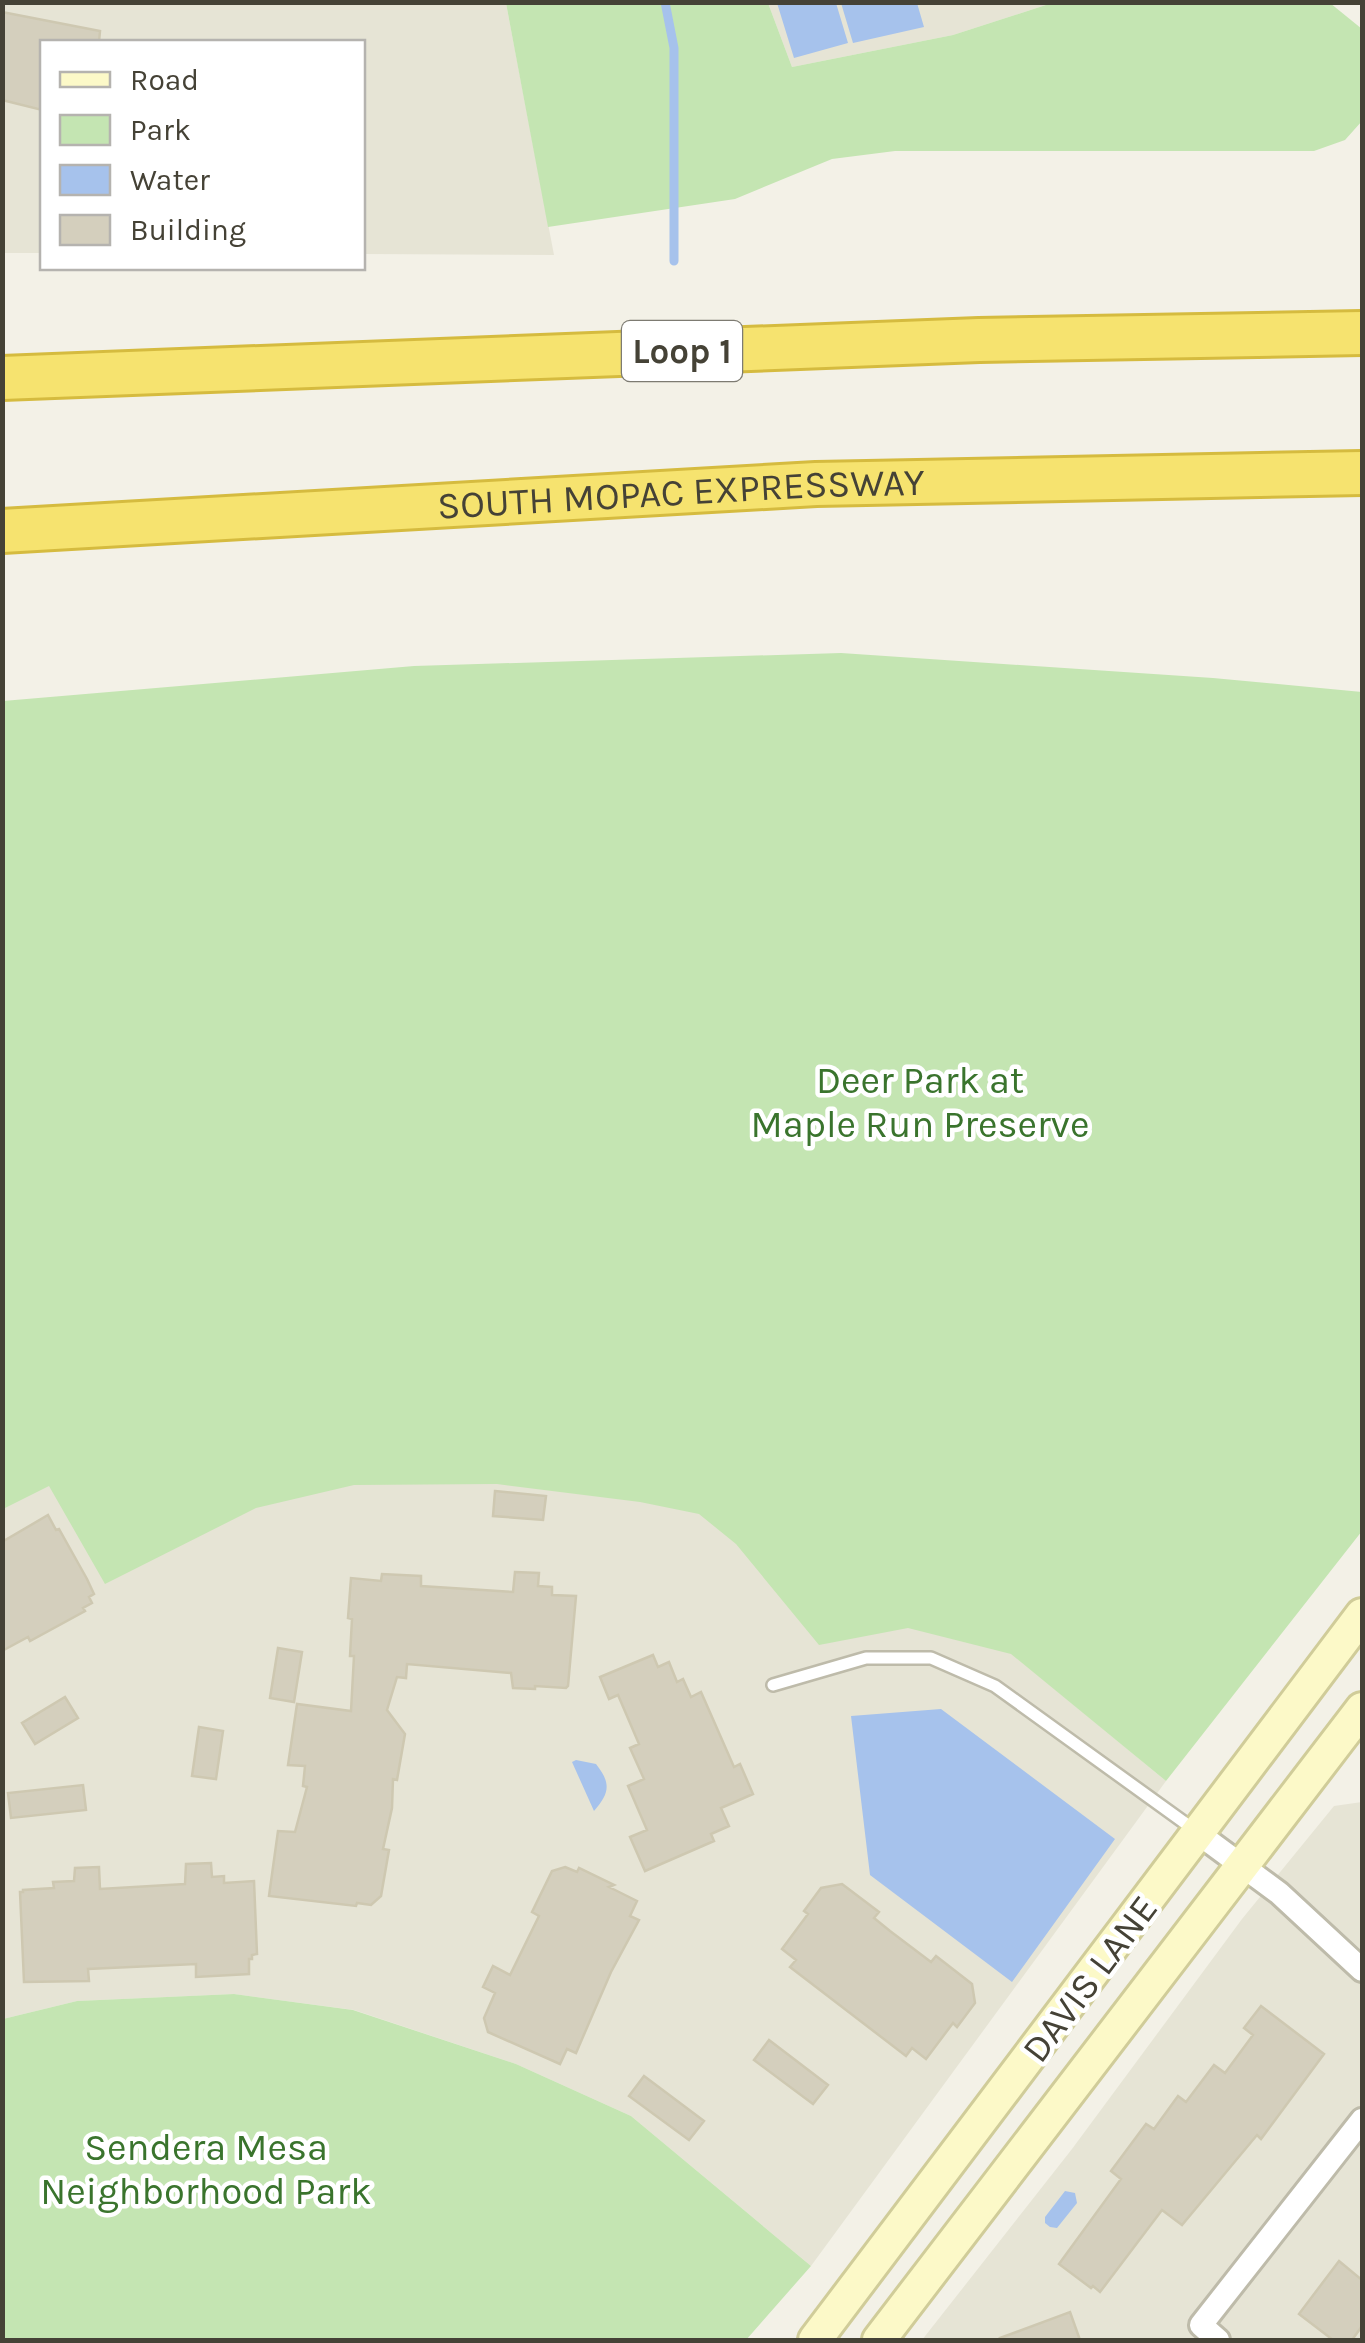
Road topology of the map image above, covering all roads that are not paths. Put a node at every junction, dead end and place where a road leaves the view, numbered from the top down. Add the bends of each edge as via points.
1 (1362, 333) edge
2 (2, 378) edge
3 (1362, 473) edge
4 (2, 531) edge
5 (1362, 1615) edge
6 (773, 1686) dead end
7 (1362, 1709) edge
8 (1200, 1834) junction
9 (1243, 1868) junction
10 (1362, 1970) edge
11 (1362, 2120) edge
12 (1210, 2333) edge
13 (815, 2340) edge
14 (879, 2340) edge

1 - 2 highway, Loop 1 via 978,340
3 - 4 highway, SOUTH MOPAC EXPRESSWAY via 816,484
5 - 8 main road, DAVIS LANE
6 - 8 lane via 866,1658 931,1658 995,1686
7 - 9 main road, DAVIS LANE
8 - 9 street
8 - 13 main road, DAVIS LANE
9 - 10 street
9 - 14 main road, DAVIS LANE
11 - 12 street

